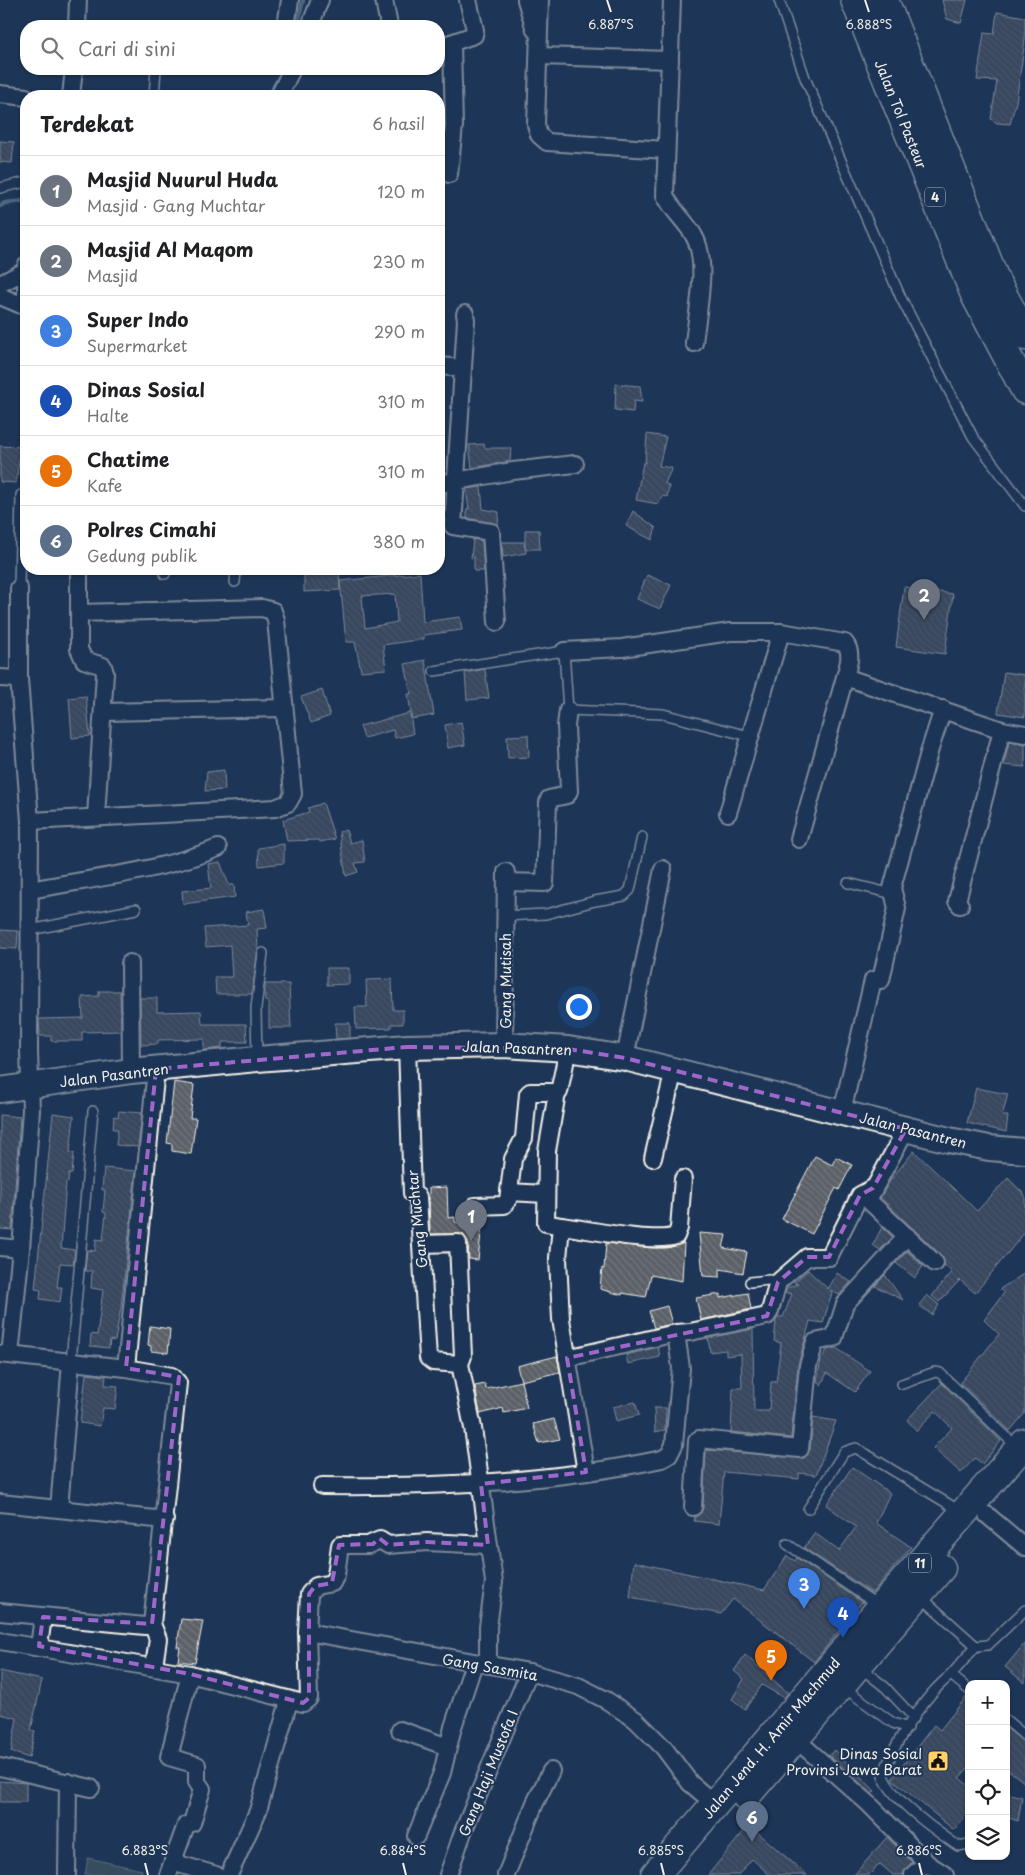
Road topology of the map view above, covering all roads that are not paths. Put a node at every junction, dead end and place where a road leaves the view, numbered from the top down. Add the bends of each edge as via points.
1 (78, 0) edge
2 (290, 0) edge
3 (320, 0) edge
4 (384, 0) edge
5 (468, 0) edge
6 (526, 0) edge
7 (540, 0) edge
8 (672, 0) edge
9 (779, 0) edge
10 (855, 0) edge
11 (884, 0) edge
12 (77, 20) edge
13 (287, 20) edge
14 (312, 20) edge
15 (388, 20) edge
16 (446, 45) edge
17 (539, 50) junction
18 (670, 60) junction
19 (73, 75) edge
20 (156, 75) edge
21 (289, 75) edge
22 (72, 90) edge
23 (154, 90) edge
24 (281, 90) edge
25 (0, 94) edge
26 (20, 96) edge
27 (666, 150) junction
28 (449, 174) dead end
29 (20, 183) edge
30 (0, 188) edge
31 (20, 272) edge
32 (0, 284) edge
33 (0, 296) edge
34 (20, 304) edge
35 (465, 314) dead end
36 (1025, 336) edge
37 (694, 343) dead end
38 (445, 366) edge
39 (463, 368) junction
40 (1025, 390) edge
41 (575, 464) dead end
42 (447, 483) edge
43 (1025, 506) edge
44 (20, 575) edge
45 (79, 575) edge
46 (236, 575) edge
47 (235, 582) dead end
48 (20, 588) joint
49 (79, 613) junction
50 (497, 622) dead end
51 (781, 632) junction
52 (564, 651) junction
53 (434, 671) dead end
54 (845, 677) junction
55 (0, 678) edge
56 (19, 679) junction
57 (284, 708) junction
58 (943, 709) junction
59 (568, 710) junction
60 (104, 712) junction
61 (1002, 730) junction
62 (1025, 734) edge
63 (749, 736) junction
64 (728, 813) dead end
65 (96, 817) junction
66 (30, 821) junction
67 (642, 837) dead end
68 (799, 839) dead end
69 (218, 848) dead end
70 (664, 869) dead end
71 (848, 883) dead end
72 (30, 890) junction
73 (893, 894) junction
74 (960, 905) dead end
75 (136, 909) dead end
76 (505, 916) junction
77 (30, 930) junction
78 (263, 953) dead end
79 (130, 963) dead end
80 (504, 1045) junction
81 (407, 1047) junction
82 (568, 1049) junction
83 (625, 1058) junction
84 (257, 1059) junction
85 (156, 1069) junction
86 (674, 1070) junction
87 (131, 1071) junction
88 (32, 1086) junction
89 (0, 1090) edge
90 (557, 1093) junction
91 (93, 1111) dead end
92 (842, 1112) junction
93 (906, 1129) junction
94 (1025, 1151) edge
95 (653, 1158) dead end
96 (683, 1179) dead end
97 (873, 1188) junction
98 (509, 1192) junction
99 (544, 1194) junction
100 (475, 1206) dead end
101 (561, 1226) junction
102 (907, 1236) junction
103 (422, 1244) junction
104 (0, 1247) edge
105 (21, 1249) junction
106 (935, 1263) dead end
107 (750, 1282) dead end
108 (778, 1282) junction
109 (676, 1333) junction
110 (5, 1354) edge
111 (567, 1358) junction
112 (71, 1362) junction
113 (460, 1364) junction
114 (126, 1368) junction
115 (902, 1384) dead end
116 (1023, 1454) edge
117 (586, 1472) junction
118 (481, 1484) junction
119 (322, 1486) dead end
120 (0, 1503) edge
121 (693, 1507) dead end
122 (808, 1508) dead end
123 (59, 1510) junction
124 (976, 1514) junction
125 (165, 1520) junction
126 (787, 1544) dead end
127 (488, 1545) junction
128 (1025, 1548) edge
129 (918, 1595) junction
130 (881, 1608) junction
131 (1025, 1610) edge
132 (0, 1612) edge
133 (43, 1617) junction
134 (152, 1624) junction
135 (308, 1632) junction
136 (0, 1641) edge
137 (39, 1646) junction
138 (976, 1646) junction
139 (155, 1659) dead end
140 (481, 1664) junction
141 (529, 1672) junction
142 (190, 1674) junction
143 (950, 1675) junction
144 (831, 1682) junction
145 (965, 1687) edge
146 (289, 1701) junction
147 (914, 1718) junction
148 (1010, 1723) edge
149 (908, 1728) junction
150 (400, 1730) dead end
151 (789, 1732) junction
152 (1025, 1736) edge
153 (448, 1746) junction
154 (0, 1767) edge
155 (552, 1771) dead end
156 (68, 1782) junction
157 (92, 1788) dead end
158 (716, 1805) junction
159 (416, 1836) dead end
160 (965, 1845) edge
161 (677, 1862) edge
162 (928, 1864) junction
163 (170, 1868) edge
164 (67, 1875) edge
165 (216, 1875) edge
166 (229, 1875) edge
167 (448, 1875) edge
168 (506, 1875) edge
169 (655, 1875) edge
170 (913, 1875) edge
171 (945, 1875) edge

1 - 12 street
2 - 13 street
3 - 14 street
4 - 15 street
5 - 16 street via 474,35
6 - 17 street
7 - 17 street
8 - 18 street
9 - 43 lane via 805,78 902,298 973,437
10 - 40 highway, Jalan Tol Pasteur / 4 via 975,295
11 - 36 highway, Jalan Tol Pasteur / 4 via 995,280
16 - 28 street via 454,126
17 - 18 street
17 - 27 street via 536,125 539,136 547,142
18 - 27 street
19 - 22 street
20 - 23 lane
21 - 24 street
25 - 26 street
27 - 37 street via 665,195 700,249
29 - 30 lane
31 - 32 street
33 - 34 street
35 - 39 street
38 - 39 street
39 - 42 street
41 - 42 street
42 - 50 street via 453,526 491,532
44 - 48 lane
45 - 49 street
46 - 47 lane
48 - 56 street
49 - 57 street via 273,611
49 - 60 street via 81,656 104,666 106,673
51 - 52 street via 730,632 622,648
51 - 54 street via 845,643 850,657
51 - 63 street
52 - 53 lane
52 - 59 lane
54 - 58 street
54 - 68 street
55 - 56 street
56 - 66 street
57 - 60 street
57 - 65 street via 293,794 288,803 275,808
58 - 61 street
58 - 73 street via 892,888
59 - 63 lane via 663,714
59 - 76 street, Gang Mutisah via 568,790 567,795 554,796 548,803 545,883 506,877
60 - 65 street
61 - 62 street
61 - 74 street via 957,901
63 - 64 street
65 - 66 street
66 - 72 street
67 - 76 lane via 630,890 624,896 546,914
69 - 72 street via 161,866
70 - 83 street
71 - 73 lane
72 - 77 street
73 - 92 street via 897,908 881,980 873,980
75 - 77 lane
76 - 80 street, Gang Mutisah
77 - 88 street via 29,1051
78 - 84 lane via 256,1008
79 - 87 street
80 - 81 main road, Jalan Pasantren
80 - 82 main road, Jalan Pasantren
81 - 84 main road, Jalan Pasantren
81 - 103 street, Gang Muchtar via 412,1193 418,1197
82 - 83 main road, Jalan Pasantren
82 - 90 street via 560,1092
83 - 86 main road, Jalan Pasantren
84 - 85 main road, Jalan Pasantren
85 - 87 main road, Jalan Pasantren
85 - 114 street
86 - 92 main road, Jalan Pasantren
86 - 95 street
87 - 88 main road, Jalan Pasantren
88 - 89 main road, Jalan Pasantren
88 - 105 street
90 - 98 street via 528,1094 524,1138 513,1159
90 - 99 street via 547,1151
91 - 112 lane
92 - 93 main road, Jalan Pasantren
93 - 94 main road, Jalan Pasantren via 957,1142
93 - 97 street
96 - 101 street via 676,1236 638,1236
97 - 102 street via 869,1202
97 - 108 street via 860,1196 829,1257 807,1257
98 - 99 street
98 - 100 street via 504,1205
99 - 101 street via 546,1223
101 - 111 street via 558,1258
102 - 106 street
102 - 121 street via 846,1304 834,1338 815,1342 808,1366 800,1448 699,1439
103 - 113 street, Gang Muchtar via 428,1358 432,1362
103 - 113 street via 458,1243 463,1356
104 - 105 street
105 - 110 street
107 - 108 lane
108 - 109 street via 770,1311 762,1318
109 - 111 street
109 - 117 street via 681,1368 674,1445 669,1455 629,1466
110 - 112 street
111 - 117 street
112 - 114 street
112 - 123 street
113 - 118 street
114 - 125 street via 172,1376 178,1383
115 - 116 lane via 935,1372 944,1375
116 - 124 highway, Jalan Jend. H. Amir Machmud / 11
117 - 118 street
118 - 119 street
118 - 127 street
120 - 123 street
122 - 124 lane via 844,1452 856,1448
123 - 125 street
124 - 128 street
124 - 129 highway, Jalan Jend. H. Amir Machmud / 11
124 - 130 highway, Jalan Jend. H. Amir Machmud / 11
125 - 134 street
126 - 130 lane
127 - 135 street via 428,1542 388,1545 380,1540 368,1545 340,1545 332,1583 316,1586 309,1594
127 - 140 street via 494,1582
129 - 138 lane
129 - 144 highway, Jalan Jend. H. Amir Machmud / 11
130 - 144 highway, Jalan Jend. H. Amir Machmud / 11
131 - 138 lane via 988,1645
132 - 133 street
133 - 134 street
133 - 137 street
134 - 139 street via 158,1639
135 - 140 street, Gang Sasmita
135 - 146 street via 309,1698 303,1703
136 - 137 street
137 - 142 street
138 - 143 lane
140 - 141 street, Gang Sasmita
140 - 153 street
141 - 158 street, Gang Sasmita via 578,1686 636,1720 664,1748 690,1783
141 - 167 street, Gang Haji Mustofa I
142 - 146 street
142 - 163 street via 169,1757 197,1765 197,1782 202,1789 192,1823 186,1825
143 - 145 lane
143 - 147 lane
144 - 147 lane via 884,1686
144 - 149 lane via 893,1723
144 - 151 highway, Jalan Jend. H. Amir Machmud / 11
146 - 166 street via 258,1811
147 - 149 lane
148 - 152 lane
149 - 160 lane via 887,1764 883,1776 886,1785 945,1837 958,1846
150 - 153 street
151 - 158 highway, Jalan Jend. H. Amir Machmud / 11
151 - 161 highway, Jalan Jend. H. Amir Machmud / 11
151 - 162 street via 875,1810
153 - 159 street via 442,1773
154 - 156 street
155 - 168 street via 535,1803
156 - 157 street
156 - 164 street
158 - 161 highway, Jalan Jend. H. Amir Machmud / 11
161 - 169 highway, Jalan Jend. H. Amir Machmud / 11
162 - 170 street
162 - 171 street
163 - 165 street via 182,1865

